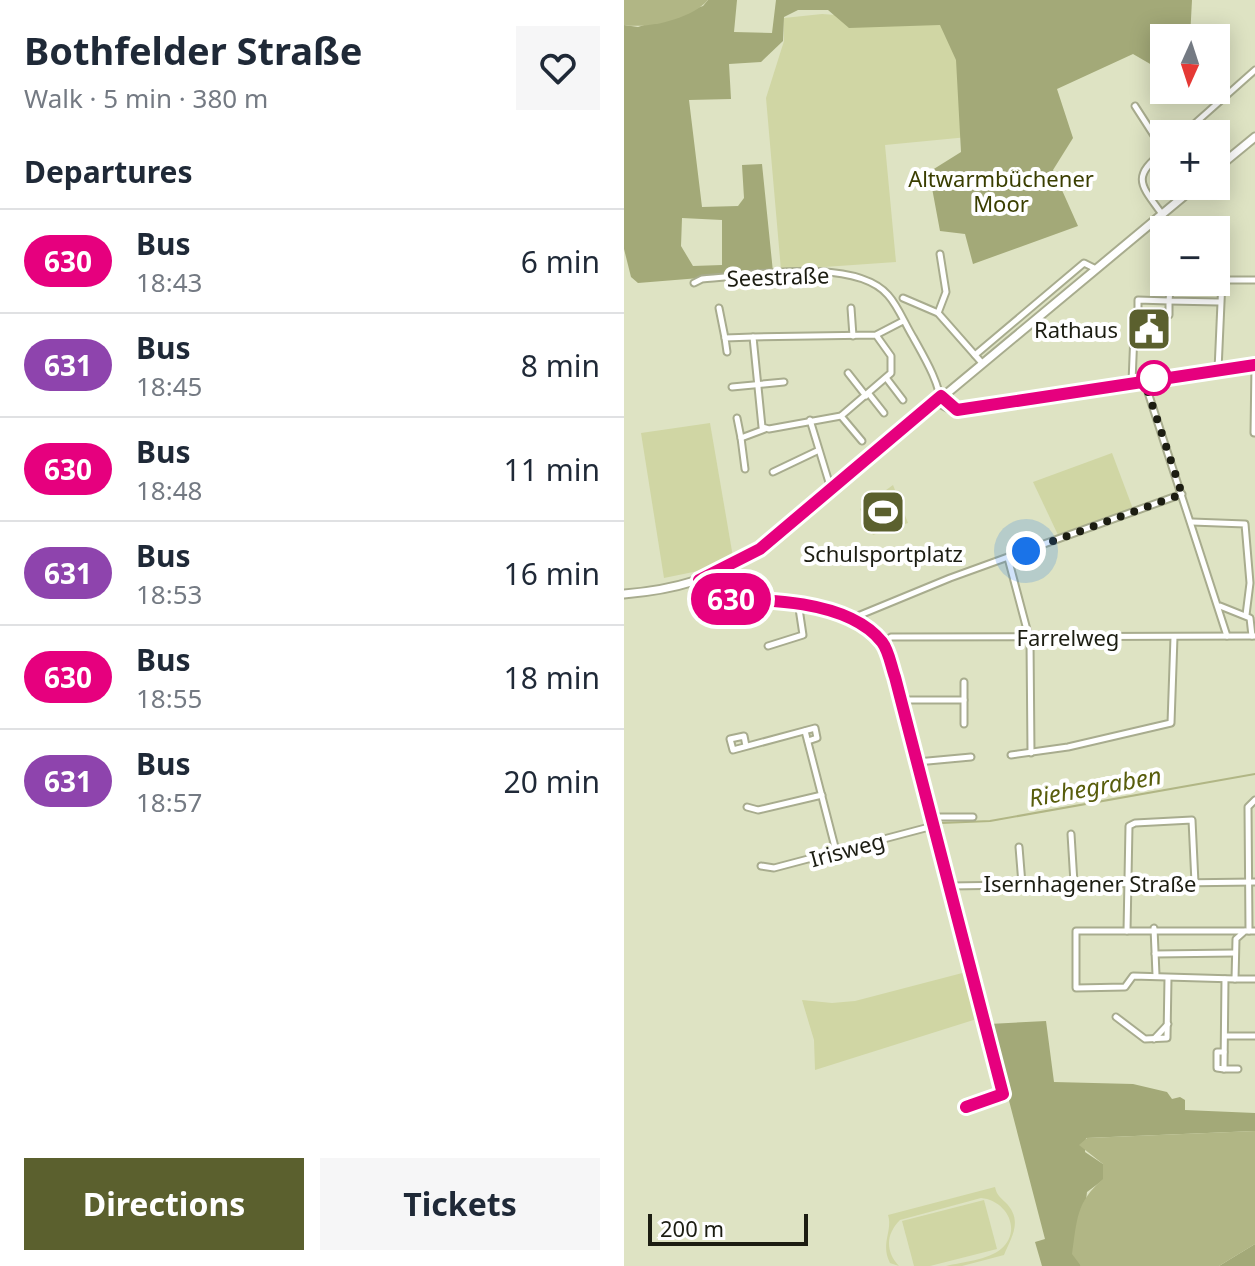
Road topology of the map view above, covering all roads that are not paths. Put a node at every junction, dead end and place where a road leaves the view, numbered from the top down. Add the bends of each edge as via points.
1 (1255, 70) edge
2 (1135, 106) dead end
3 (1199, 120) edge
4 (1150, 129) edge
5 (1255, 137) edge
6 (1230, 158) edge
7 (1150, 162) edge
8 (1150, 198) edge
9 (1152, 200) edge
10 (1179, 200) edge
11 (1162, 214) junction
12 (940, 254) dead end
13 (1096, 269) junction
14 (1255, 280) edge
15 (694, 283) dead end
16 (1169, 296) edge
17 (903, 298) dead end
18 (1169, 301) junction
19 (1219, 302) junction
20 (719, 308) dead end
21 (851, 308) dead end
22 (938, 313) junction
23 (903, 321) junction
24 (1134, 333) tunnel mouth
25 (876, 335) junction
26 (853, 336) junction
27 (753, 337) junction
28 (725, 338) junction
29 (727, 352) dead end
30 (975, 355) junction
31 (982, 363) junction
32 (1218, 370) junction
33 (848, 373) dead end
34 (887, 379) junction
35 (1144, 380) junction
36 (784, 382) dead end
37 (1132, 382) junction
38 (756, 385) junction
39 (732, 387) dead end
40 (868, 395) junction
41 (941, 396) junction
42 (903, 400) dead end
43 (884, 413) dead end
44 (841, 416) junction
45 (737, 418) dead end
46 (810, 420) junction
47 (765, 429) junction
48 (1254, 433) edge
49 (741, 438) junction
50 (862, 441) dead end
51 (817, 451) junction
52 (745, 469) dead end
53 (773, 472) dead end
54 (831, 489) junction
55 (1182, 494) junction
56 (1192, 522) junction
57 (1008, 558) junction
58 (699, 580) junction
59 (624, 594) edge
60 (798, 602) junction
61 (1220, 606) junction
62 (1246, 615) junction
63 (848, 620) junction
64 (1227, 636) junction
65 (1254, 636) edge
66 (1027, 637) junction
67 (1174, 637) junction
68 (883, 643) junction
69 (768, 646) dead end
70 (964, 682) dead end
71 (901, 700) junction
72 (964, 700) junction
73 (964, 724) dead end
74 (746, 746) dead end
75 (1031, 753) junction
76 (1011, 755) dead end
77 (971, 757) dead end
78 (917, 762) junction
79 (822, 795) junction
80 (1255, 800) edge
81 (747, 807) dead end
82 (931, 817) junction
83 (973, 817) dead end
84 (933, 826) junction
85 (1071, 834) dead end
86 (1019, 847) dead end
87 (836, 851) junction
88 (761, 866) dead end
89 (1127, 882) junction
90 (1252, 882) edge
91 (1074, 883) junction
92 (1195, 883) junction
93 (1022, 884) junction
94 (1154, 928) junction
95 (1127, 931) junction
96 (1249, 931) edge
97 (1235, 953) junction
98 (1155, 954) junction
99 (1156, 975) junction
100 (1168, 978) junction
101 (1225, 979) junction
102 (1235, 979) junction
103 (1255, 979) edge
104 (1116, 1017) dead end
105 (1225, 1036) junction
106 (1255, 1036) edge
107 (1238, 1069) dead end

1 - 3 street
2 - 4 street
5 - 6 main road
7 - 8 street via 1141,176
9 - 11 street
10 - 11 main road
11 - 13 main road
12 - 22 street via 946,292
13 - 30 street via 1084,263
13 - 31 main road
14 - 19 street via 1222,280
15 - 23 street, Seestraße via 774,274 850,275 888,295
16 - 18 street
17 - 22 street
18 - 18 street via 1138,300 1136,317 1169,315
18 - 19 street
19 - 32 street
20 - 28 street
21 - 26 street
22 - 30 street
23 - 25 street
23 - 41 street, Seestraße
24 - 37 street
25 - 26 street
25 - 34 street via 891,356
26 - 27 street
27 - 28 street
27 - 38 street
28 - 29 street
30 - 31 street
31 - 41 main road
32 - 35 street
32 - 48 street via 1255,365
33 - 40 street
34 - 40 street
34 - 42 street
35 - 37 street
35 - 55 street
36 - 38 street
37 - 41 street via 957,410
38 - 39 street
38 - 47 street
40 - 43 street
40 - 44 street
41 - 54 main road
44 - 46 street
44 - 50 street
45 - 49 street
46 - 47 street
46 - 51 street
47 - 49 street
49 - 52 street
51 - 53 street
51 - 54 street
54 - 58 main road via 747,558
55 - 56 street
55 - 57 street
56 - 61 street
56 - 62 street via 1247,527
57 - 63 street
57 - 66 street
58 - 59 main road
58 - 60 street via 713,599
60 - 63 street
60 - 69 street via 803,635
61 - 62 street
61 - 64 street
62 - 65 street via 1253,621
63 - 68 street
64 - 65 street, Farrelweg
64 - 67 street, Farrelweg
66 - 67 street, Farrelweg
66 - 68 street, Farrelweg via 891,637
66 - 75 street
67 - 75 street via 1171,723
68 - 71 street, Isernhagener Straße
70 - 72 street
71 - 72 street
71 - 78 street, Isernhagener Straße
72 - 73 street
74 - 79 street via 805,731
75 - 76 street
77 - 78 street
78 - 82 street, Isernhagener Straße
79 - 81 street via 758,810
79 - 87 street
80 - 90 street via 1248,807
82 - 83 street
82 - 84 street, Isernhagener Straße
84 - 87 street, Irisweg
84 - 93 street, Isernhagener Straße via 949,886
85 - 91 street
86 - 93 street
87 - 88 street, Irisweg via 774,868
89 - 91 street, Isernhagener Straße
89 - 92 street, Isernhagener Straße
89 - 92 street via 1129,826 1187,819 1195,825
89 - 95 street
90 - 92 street, Isernhagener Straße
90 - 96 street
91 - 93 street, Isernhagener Straße
94 - 95 street
94 - 96 street
94 - 98 street
95 - 99 street via 1076,931 1076,988 1125,987 1133,976
96 - 97 street via 1236,939
97 - 98 street
97 - 102 street
98 - 99 street
99 - 100 street
100 - 101 street
100 - 104 street via 1167,1038 1145,1039
101 - 102 street
101 - 105 street
102 - 103 street
105 - 106 street
105 - 107 street via 1217,1068

